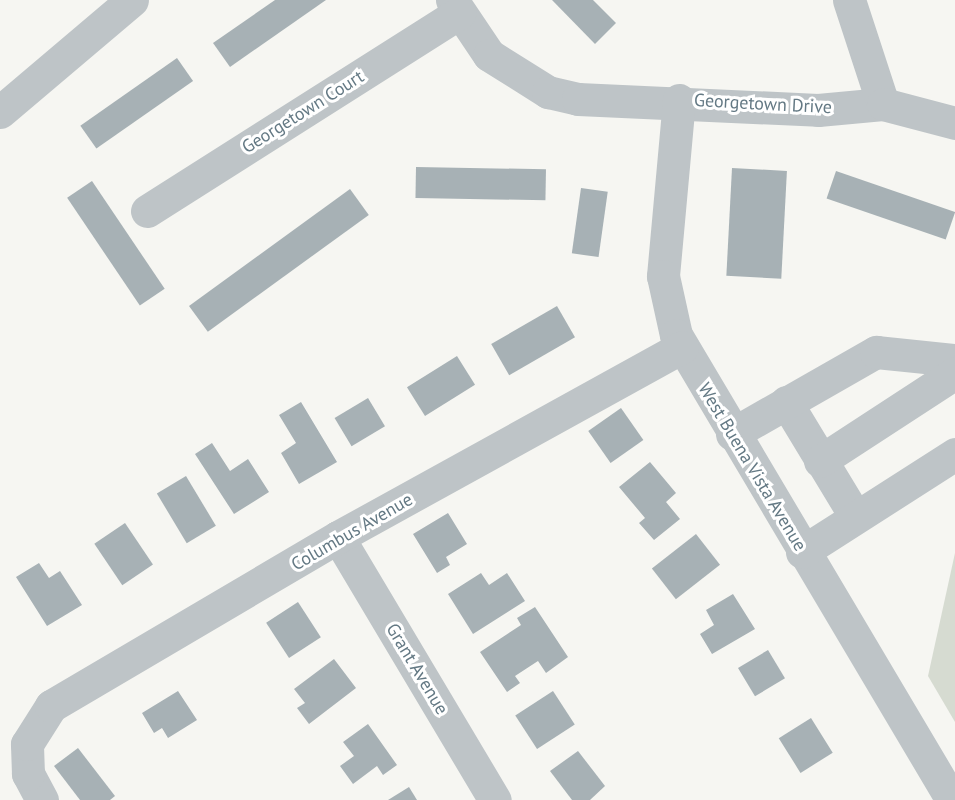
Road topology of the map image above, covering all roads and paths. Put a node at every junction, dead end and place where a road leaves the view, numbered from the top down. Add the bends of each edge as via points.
1 (132, 0) edge
2 (849, 0) edge
3 (455, 6) edge
4 (679, 100) junction
5 (883, 104) junction
6 (0, 112) edge
7 (955, 123) edge
8 (147, 211) dead end
9 (682, 347) junction
10 (955, 360) edge
11 (955, 373) edge
12 (786, 402) junction
13 (732, 434) junction
14 (955, 454) edge
15 (820, 461) junction
16 (855, 516) junction
17 (339, 537) junction
18 (802, 552) junction
19 (42, 800) edge
20 (495, 800) edge
21 (952, 800) edge

1 - 6 street
2 - 5 street
3 - 4 street, Georgetown Drive via 489,55 548,92 578,99
3 - 8 street, Georgetown Court
4 - 5 street, Georgetown Drive via 818,110
4 - 9 street, West Buena Vista Avenue via 663,276 668,311
5 - 7 street, Georgetown Drive
9 - 13 street, West Buena Vista Avenue
9 - 17 street, Columbus Avenue
10 - 12 street via 876,352
11 - 15 street
12 - 13 street
12 - 15 street
13 - 18 street, West Buena Vista Avenue
14 - 16 street
15 - 16 street
16 - 18 street
17 - 19 street, Columbus Avenue via 51,706 32,729 28,774
17 - 20 street, Grant Avenue
18 - 21 street, West Buena Vista Avenue

